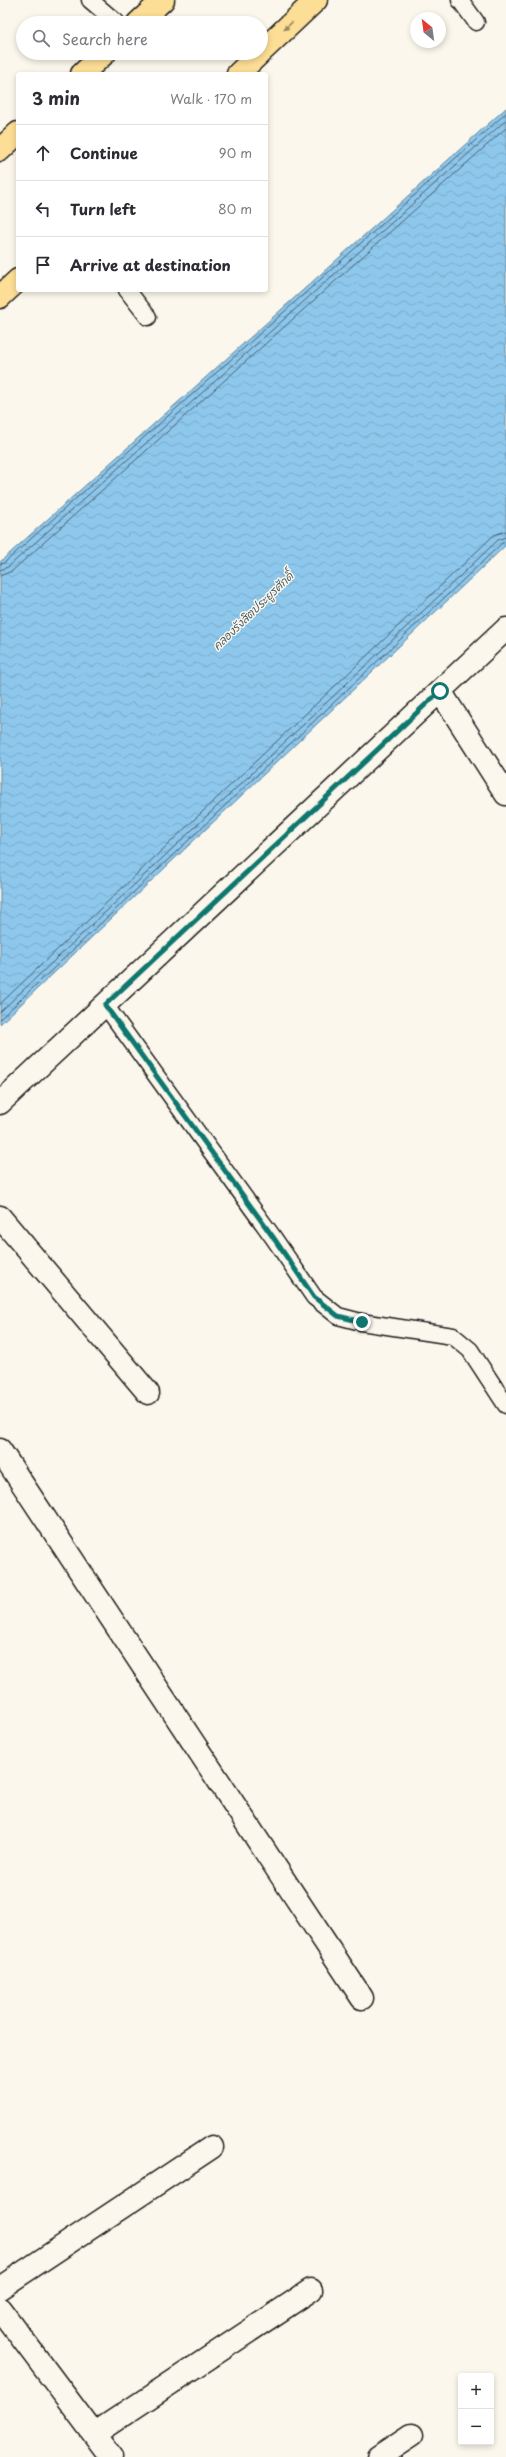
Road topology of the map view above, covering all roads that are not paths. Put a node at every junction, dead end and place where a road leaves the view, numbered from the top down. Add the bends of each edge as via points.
1 (90, 0) edge
2 (163, 0) edge
3 (316, 0) edge
4 (460, 0) edge
5 (109, 16) edge
6 (146, 16) edge
7 (476, 22) dead end
8 (268, 46) edge
9 (97, 60) edge
10 (253, 60) edge
11 (84, 72) edge
12 (240, 72) edge
13 (16, 135) edge
14 (0, 150) edge
15 (16, 282) edge
16 (129, 292) edge
17 (0, 297) edge
18 (148, 317) dead end
19 (506, 629) edge
20 (440, 691) junction
21 (506, 794) edge
22 (105, 1005) junction
23 (0, 1103) edge
24 (0, 1217) edge
25 (148, 1393) dead end
26 (506, 1405) edge
27 (0, 1450) edge
28 (362, 1998) dead end
29 (212, 2147) dead end
30 (0, 2288) edge
31 (311, 2290) dead end
32 (0, 2310) edge
33 (94, 2434) junction
34 (412, 2434) dead end
35 (106, 2455) edge
36 (379, 2457) edge

1 - 5 lane
2 - 6 main road
3 -> 8 main road
4 - 7 lane
9 - 11 main road
10 - 12 main road
13 - 14 main road
15 - 17 main road
16 - 18 lane
19 - 20 street
20 - 21 street
20 - 22 street
22 - 23 street
22 - 26 lane via 314,1297 338,1316 453,1336 470,1350
24 - 25 street
27 - 28 street
29 - 30 street
31 - 33 street
32 - 33 street
33 - 35 street
34 - 36 street

